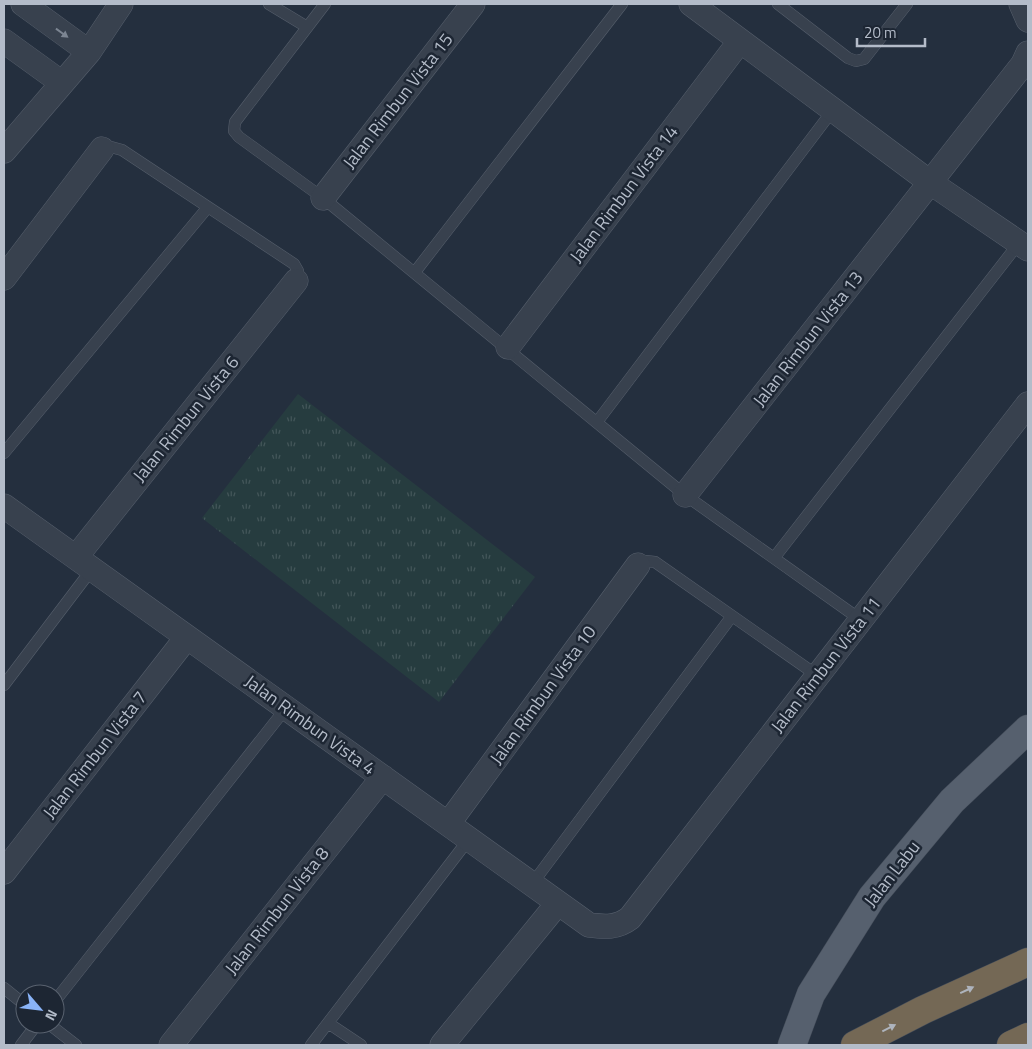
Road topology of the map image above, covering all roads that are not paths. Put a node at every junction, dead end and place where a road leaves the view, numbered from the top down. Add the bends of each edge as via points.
1 (23, 4) edge
2 (121, 4) edge
3 (269, 4) edge
4 (325, 4) edge
5 (473, 4) edge
6 (622, 4) edge
7 (691, 4) edge
8 (778, 4) edge
9 (907, 4) edge
10 (1021, 4) edge
11 (1028, 20) edge
12 (308, 27) junction
13 (4, 41) edge
14 (740, 41) junction
15 (89, 52) junction
16 (1028, 53) edge
17 (62, 83) junction
18 (833, 110) junction
19 (102, 149) joint
20 (4, 151) edge
21 (931, 183) junction
22 (323, 198) junction
23 (208, 207) junction
24 (1024, 246) edge
25 (415, 272) junction
26 (4, 278) edge
27 (296, 281) joint
28 (508, 347) junction
29 (1028, 404) edge
30 (598, 422) junction
31 (4, 453) edge
32 (685, 495) junction
33 (4, 506) edge
34 (774, 558) junction
35 (84, 563) junction
36 (638, 565) joint
37 (732, 616) junction
38 (861, 620) junction
39 (187, 637) junction
40 (818, 676) junction
41 (4, 685) edge
42 (286, 708) junction
43 (1028, 729) edge
44 (383, 777) junction
45 (448, 824) junction
46 (469, 839) junction
47 (4, 872) edge
48 (532, 884) junction
49 (558, 903) junction
50 (622, 925) joint
51 (1028, 962) edge
52 (4, 988) edge
53 (65, 989) edge
54 (15, 997) edge
55 (328, 1023) junction
56 (29, 1034) edge
57 (62, 1034) edge
58 (1028, 1037) edge
59 (21, 1045) edge
60 (76, 1045) edge
61 (171, 1045) edge
62 (311, 1045) edge
63 (361, 1045) edge
64 (442, 1045) edge
65 (792, 1045) edge
66 (855, 1045) edge
67 (1011, 1045) edge

1 -> 15 street
2 - 15 street
3 - 12 lane
4 - 12 lane
5 - 22 street, Jalan Rimbun Vista 15
6 - 25 lane
7 - 14 street
8 - 9 lane via 856,61 864,59
10 - 11 street
12 - 22 lane via 235,122 234,131
13 - 17 street
14 - 18 street
14 - 28 street, Jalan Rimbun Vista 14
15 - 17 street
16 - 21 street, Jalan Rimbun Vista 13 via 1023,64
17 - 20 street
18 - 21 street
18 - 30 lane
19 - 23 lane via 122,150
19 - 26 street
21 - 24 street
21 - 32 street, Jalan Rimbun Vista 13
22 - 25 lane
23 - 27 lane via 294,264 298,271
23 - 31 lane
24 - 34 lane
25 - 28 lane
27 - 35 street, Jalan Rimbun Vista 6
28 - 30 lane
29 - 38 street, Jalan Rimbun Vista 11
30 - 32 lane
32 - 34 lane
33 - 35 street, Jalan Rimbun Vista 4
34 - 38 lane
35 - 39 street, Jalan Rimbun Vista 4
35 - 41 lane
36 - 37 lane via 646,561 655,562
36 - 45 street, Jalan Rimbun Vista 10
37 - 40 lane
37 - 48 lane
38 - 40 street, Jalan Rimbun Vista 11
39 - 42 street, Jalan Rimbun Vista 4
39 - 47 street, Jalan Rimbun Vista 7
40 - 50 street, Jalan Rimbun Vista 11
42 - 44 street, Jalan Rimbun Vista 4
42 - 53 lane
43 - 65 main road, Jalan Labu via 952,801 872,897 811,994
44 - 45 street, Jalan Rimbun Vista 4
44 - 61 street, Jalan Rimbun Vista 8
45 - 46 street, Jalan Rimbun Vista 4
46 - 48 street, Jalan Rimbun Vista 4
46 - 55 lane
48 - 49 street, Jalan Rimbun Vista 4
49 - 50 street, Jalan Rimbun Vista 4 via 589,925
49 - 64 street
66 -> 51 highway
52 - 54 lane
55 - 62 lane
55 - 63 lane
56 - 59 lane
57 - 60 lane
58 - 67 highway

